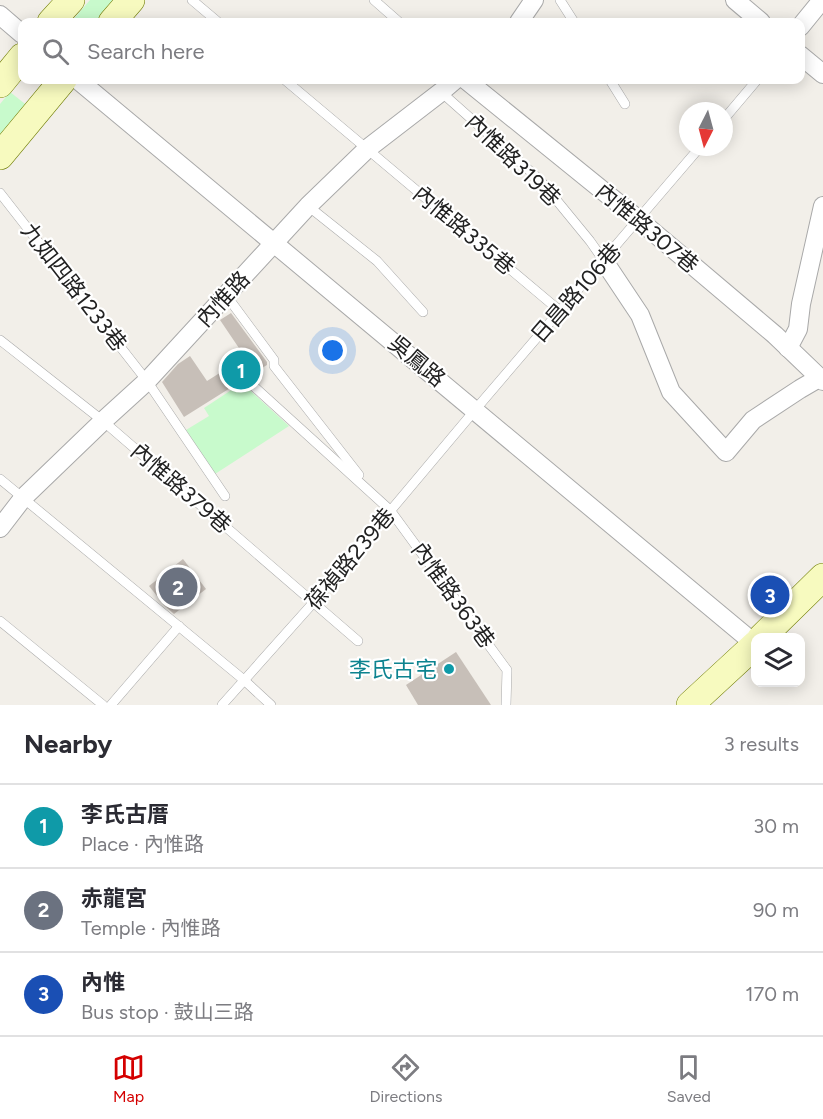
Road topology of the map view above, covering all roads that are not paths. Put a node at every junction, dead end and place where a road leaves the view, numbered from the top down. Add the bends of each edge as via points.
1 (71, 0) edge
2 (131, 0) edge
3 (192, 0) edge
4 (374, 0) edge
5 (534, 0) edge
6 (560, 0) edge
7 (735, 0) edge
8 (822, 0) edge
9 (0, 15) edge
10 (55, 18) edge
11 (115, 18) edge
12 (213, 18) edge
13 (394, 18) edge
14 (522, 18) edge
15 (571, 18) edge
16 (756, 18) edge
17 (805, 22) edge
18 (18, 31) edge
19 (805, 58) edge
20 (18, 62) edge
21 (823, 74) edge
22 (0, 84) edge
23 (60, 84) edge
24 (83, 84) edge
25 (290, 84) edge
26 (450, 84) edge
27 (471, 84) edge
28 (612, 84) edge
29 (754, 84) edge
30 (441, 92) junction
31 (625, 104) dead end
32 (733, 108) edge
33 (367, 149) junction
34 (0, 156) edge
35 (692, 156) edge
36 (0, 194) edge
37 (308, 206) junction
38 (823, 206) edge
39 (639, 220) junction
40 (275, 243) junction
41 (604, 261) junction
42 (226, 295) junction
43 (560, 311) junction
44 (423, 312) dead end
45 (0, 340) edge
46 (788, 348) junction
47 (821, 380) edge
48 (147, 381) junction
49 (249, 382) dead end
50 (475, 410) junction
51 (314, 417) junction
52 (103, 421) junction
53 (300, 428) junction
54 (0, 480) edge
55 (374, 495) junction
56 (225, 496) dead end
57 (23, 498) junction
58 (390, 510) junction
59 (0, 528) edge
60 (820, 584) edge
61 (313, 603) junction
62 (0, 621) edge
63 (179, 626) junction
64 (766, 633) edge
65 (358, 641) dead end
66 (751, 641) edge
67 (751, 648) edge
68 (244, 680) junction
69 (103, 705) edge
70 (111, 705) edge
71 (222, 705) edge
72 (271, 705) edge
73 (506, 705) edge
74 (690, 705) edge
75 (696, 705) edge

1 - 10 street
2 - 11 street
3 - 12 lane
4 - 13 lane
5 - 14 street
6 - 15 lane
7 - 16 street
8 - 17 street
9 - 18 street
19 - 21 street
20 - 22 street
23 - 34 street
24 - 40 street, 吳鳳路
25 - 33 lane, 內惟路335巷
26 - 30 street, 內惟路
27 - 39 street, 內惟路307巷
28 - 31 lane
29 - 32 lane
30 - 33 street, 內惟路
30 - 41 lane, 內惟路319巷 via 540,180
33 - 37 street, 內惟路
33 - 43 lane, 內惟路335巷
35 - 39 lane, 日昌路106巷
36 - 48 lane, 九如四路1233巷
37 - 40 street, 內惟路
37 - 44 lane via 377,261
38 - 46 street via 798,329
39 - 41 lane, 日昌路106巷
39 - 46 street, 內惟路307巷
40 - 42 street, 內惟路
40 - 50 street, 吳鳳路
41 - 43 lane, 日昌路106巷
41 - 47 street via 640,315 671,392 726,452 753,420
42 - 48 street, 內惟路
42 - 51 lane, 內惟路363巷
43 - 50 lane, 日昌路106巷
45 - 52 lane, 內惟路379巷
46 - 47 street, 內惟路307巷
48 - 52 street, 內惟路
48 - 56 lane, 內惟路379巷
49 - 53 lane, 內惟路363巷
50 - 58 lane, 葆禎路239巷
50 - 66 street, 吳鳳路
51 - 53 lane
51 - 55 lane, 內惟路363巷
52 - 57 street, 內惟路
52 - 61 lane, 內惟路379巷
53 - 55 lane, 內惟路363巷
54 - 57 lane
55 - 58 lane, 內惟路363巷
57 - 59 street, 內惟路
57 - 63 lane
58 - 61 lane, 葆禎路239巷
58 - 73 lane, 內惟路363巷 via 507,670
60 - 64 street
61 - 65 lane, 內惟路379巷
61 - 68 lane, 葆禎路239巷
62 - 69 lane
63 - 68 lane
63 - 70 lane
67 - 74 street
68 - 71 lane, 葆禎路239巷
68 - 72 lane
74 - 75 lane

